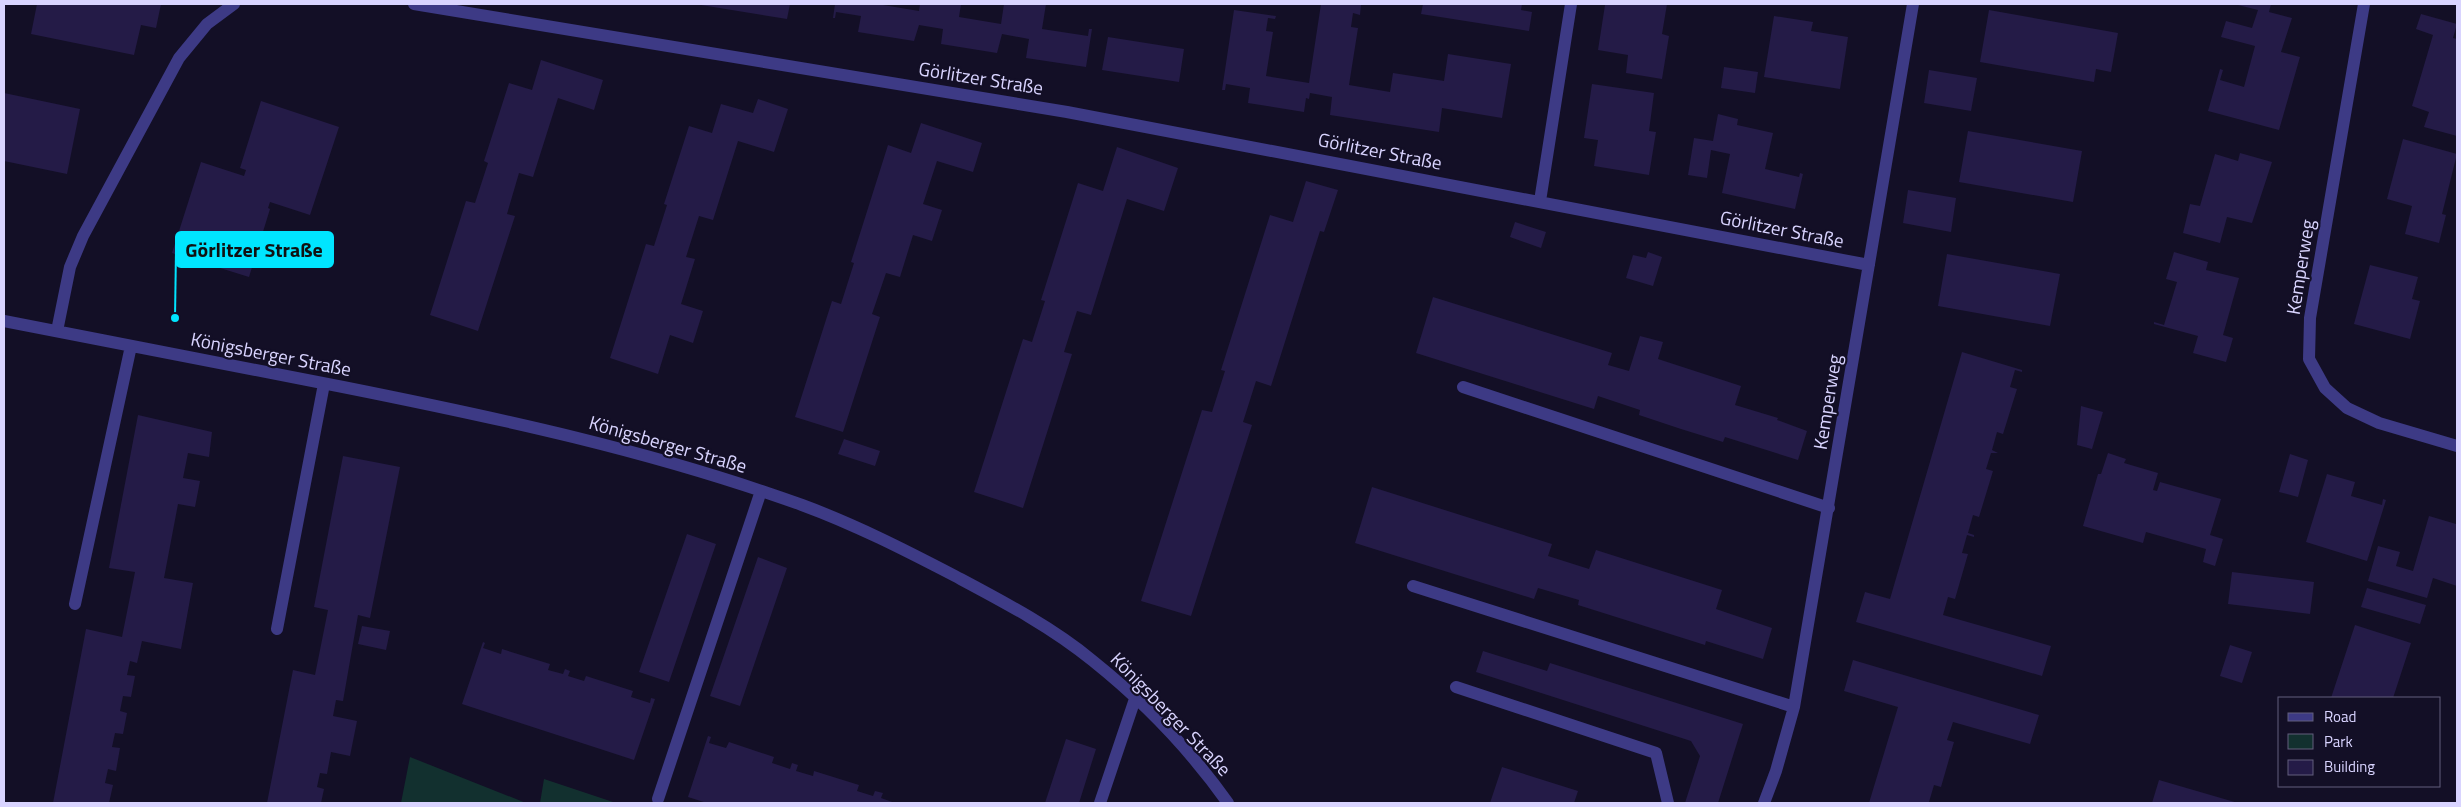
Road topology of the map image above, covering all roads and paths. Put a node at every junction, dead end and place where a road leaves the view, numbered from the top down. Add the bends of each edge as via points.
1 (234, 4) edge
2 (414, 4) edge
3 (1570, 4) edge
4 (1913, 4) edge
5 (2364, 4) edge
6 (1540, 201) junction
7 (1869, 265) junction
8 (4, 321) edge
9 (57, 331) junction
10 (131, 346) junction
11 (324, 384) junction
12 (1463, 387) dead end
13 (2457, 446) edge
14 (761, 491) junction
15 (1829, 508) junction
16 (1413, 586) dead end
17 (75, 604) dead end
18 (277, 630) dead end
19 (1456, 687) dead end
20 (1135, 698) junction
21 (1794, 707) junction
22 (658, 799) dead end
23 (1100, 803) edge
24 (1228, 803) edge
25 (1668, 803) edge
26 (1764, 803) edge

1 - 9 street via 207,24 179,58 82,236 70,267
2 - 6 street, Görlitzer Straße via 1067,112
3 - 6 street
4 - 7 street, Kemperweg
5 - 13 street, Kemperweg via 2310,318 2309,359 2325,388 2347,408 2379,423
6 - 7 street, Görlitzer Straße
7 - 15 street, Kemperweg
8 - 9 street, Königsberger Straße
9 - 10 street, Königsberger Straße
10 - 11 street, Königsberger Straße
10 - 17 street
11 - 14 street, Königsberger Straße via 555,432 685,466
11 - 18 street
12 - 15 street
14 - 20 street, Königsberger Straße via 860,529 983,590 1093,660
14 - 22 street
15 - 21 street, Kemperweg
16 - 21 street
19 - 25 street via 1656,753
20 - 23 street
20 - 24 street, Königsberger Straße via 1199,766
21 - 26 street, Kemperweg

